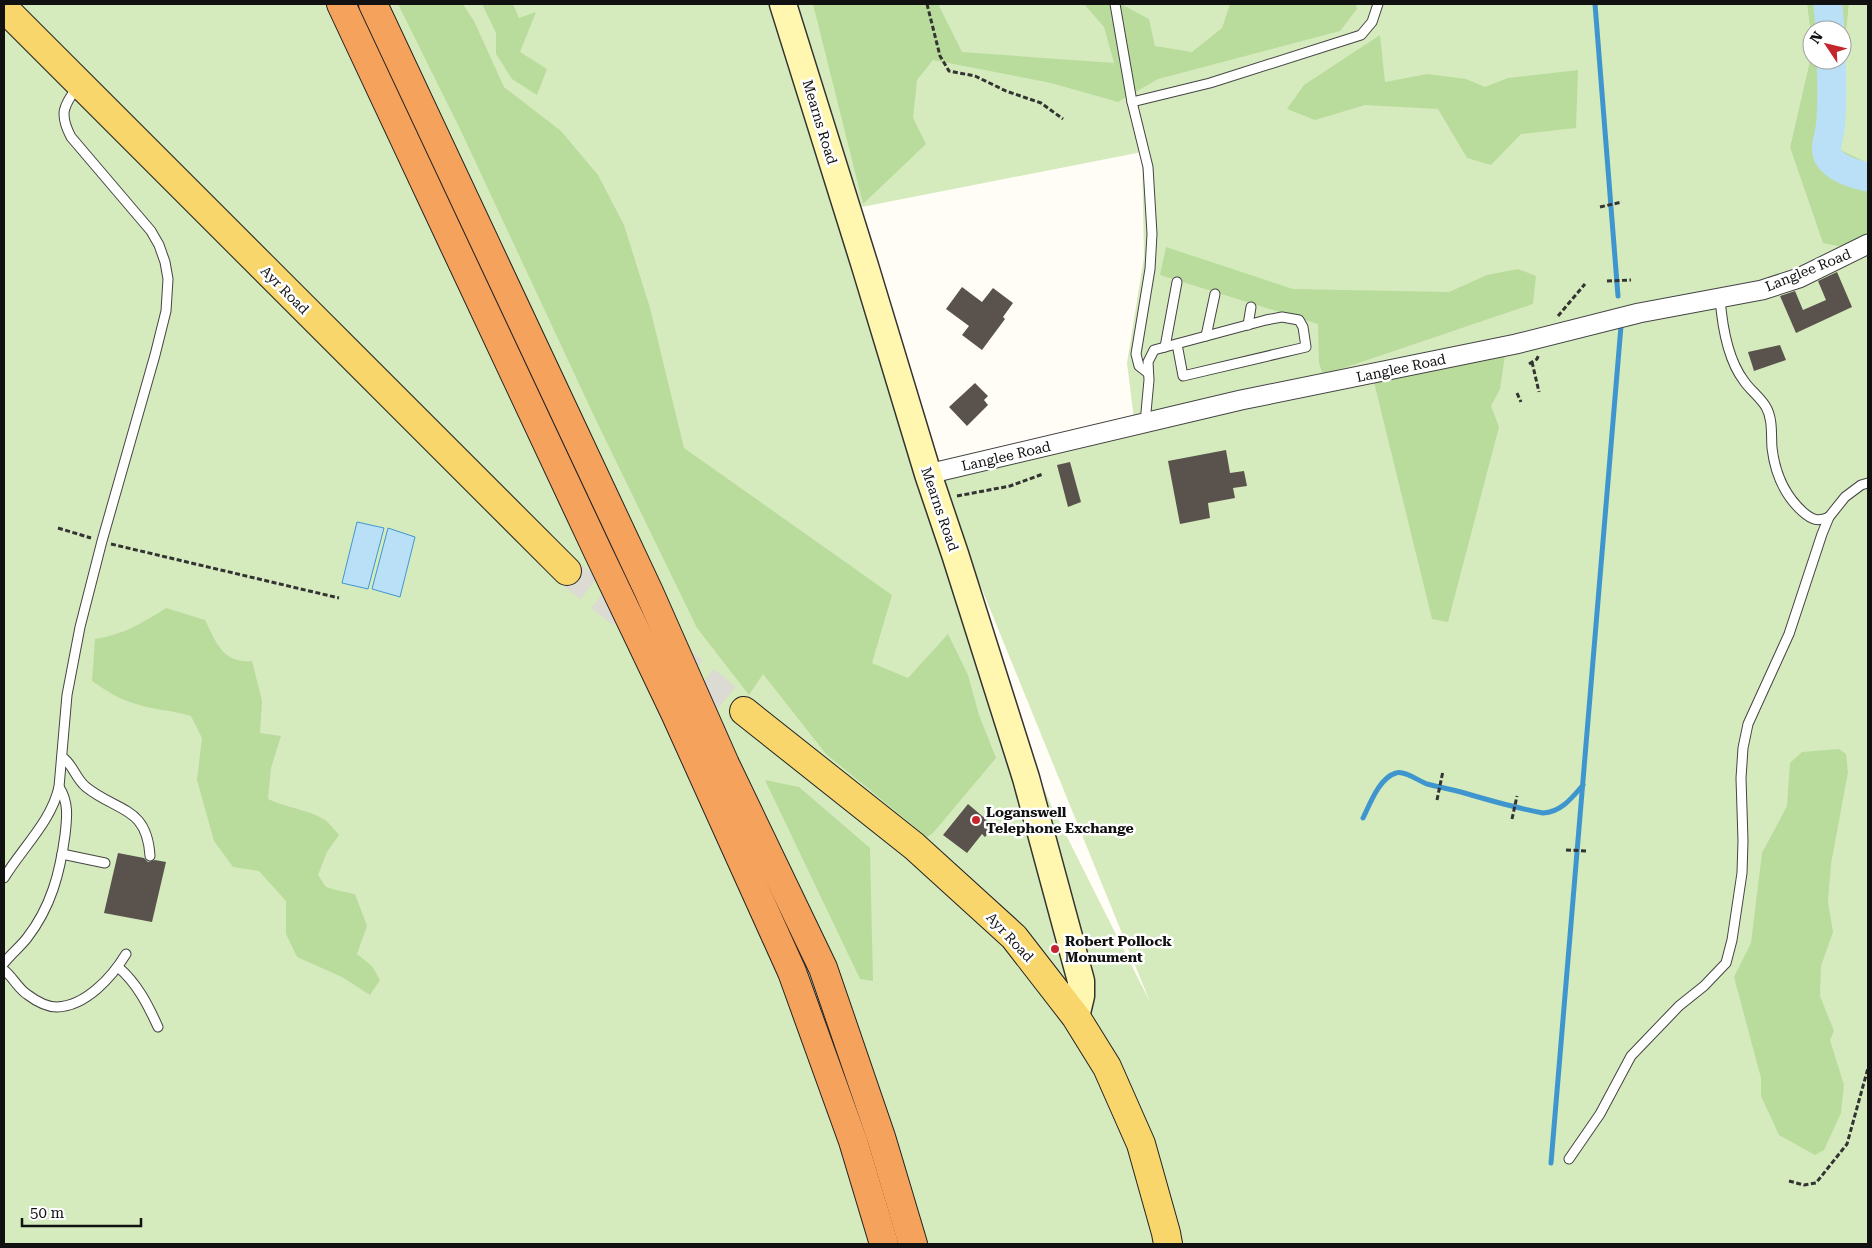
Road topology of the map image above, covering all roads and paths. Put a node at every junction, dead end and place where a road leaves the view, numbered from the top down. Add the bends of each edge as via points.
1 (341, 4) edge
2 (372, 4) edge
3 (783, 4) edge
4 (927, 4) edge
5 (1115, 4) edge
6 (1378, 4) edge
7 (4, 8) edge
8 (79, 84) junction
9 (1132, 102) junction
10 (1063, 118) dead end
11 (1621, 202) dead end
12 (1600, 207) dead end
13 (1868, 244) edge
14 (1629, 280) dead end
15 (1607, 281) dead end
16 (1177, 282) dead end
17 (1585, 284) dead end
18 (1215, 294) dead end
19 (1720, 298) junction
20 (1251, 308) dead end
21 (1248, 325) junction
22 (1206, 336) junction
23 (1544, 337) junction
24 (1177, 344) junction
25 (1165, 347) junction
26 (1532, 362) dead end
27 (1148, 373) junction
28 (1540, 392) dead end
29 (1516, 393) dead end
30 (1521, 402) dead end
31 (1145, 424) junction
32 (928, 474) junction
33 (1043, 474) dead end
34 (1868, 483) edge
35 (936, 500) junction
36 (1829, 517) junction
37 (58, 528) dead end
38 (102, 541) junction
39 (567, 571) tunnel mouth
40 (339, 598) dead end
41 (744, 710) tunnel mouth
42 (62, 757) junction
43 (1443, 771) dead end
44 (59, 787) junction
45 (1517, 796) dead end
46 (1438, 799) dead end
47 (1512, 818) dead end
48 (1566, 850) dead end
49 (1587, 851) dead end
50 (62, 854) junction
51 (150, 856) dead end
52 (105, 863) dead end
53 (4, 878) edge
54 (126, 954) dead end
55 (4, 963) edge
56 (118, 967) junction
57 (4, 970) edge
58 (1076, 1017) junction
59 (158, 1027) dead end
60 (1868, 1068) edge
61 (1569, 1159) dead end
62 (1789, 1181) dead end
63 (884, 1244) edge
64 (914, 1244) edge
65 (1168, 1244) edge

1 - 63 highway via 675,712 792,972 853,1141
2 - 64 highway via 823,968
3 - 32 street, Mearns Road
4 - 10 path via 940,56 949,71 974,76 1040,102
5 - 9 lane
6 - 9 lane via 1372,22 1361,35 1210,83
7 - 8 main road, Ayr Road
8 - 38 lane via 69,97 63,114 64,124 71,137 151,231 159,245 168,279 162,330
8 - 39 main road, Ayr Road
9 - 27 lane via 1148,167 1152,234 1150,269 1136,354 1139,366
11 - 12 path
13 - 19 street, Langlee Road via 1798,278 1762,290
14 - 15 path
16 - 25 lane
17 - 23 path
18 - 22 lane
19 - 23 street, Langlee Road via 1639,313
19 - 36 lane via 1732,364 1767,408 1777,472 1786,495 1811,519 1820,521
20 - 21 lane
21 - 22 lane
21 - 24 lane via 1282,317 1298,320 1303,327 1306,347 1183,376
22 - 24 lane
23 - 31 street, Langlee Road via 1242,400
24 - 25 lane
25 - 27 lane via 1154,350 1148,362
26 - 28 path
27 - 31 lane
29 - 30 path
31 - 32 street, Langlee Road
32 - 35 street, Mearns Road
33 - 35 path via 1010,486
34 - 36 lane via 1845,497
35 - 58 street, Mearns Road via 1026,778 1081,981
36 - 61 lane via 1789,634 1748,724 1741,778 1742,872 1726,963 1631,1056 1600,1114
37 - 38 path
38 - 40 path
38 - 42 lane via 67,695
41 - 58 main road, Ayr Road via 914,846 1014,936
42 - 44 lane
42 - 51 lane via 86,788 136,818 149,839
43 - 46 path
44 - 50 lane via 67,808
44 - 53 lane via 52,809
45 - 47 path
48 - 49 path
50 - 52 lane
50 - 55 lane via 57,880 46,908 26,939
54 - 56 lane
56 - 57 lane via 88,995 55,1007 25,994
56 - 59 lane via 136,987
58 - 65 main road, Ayr Road via 1107,1068 1141,1144
60 - 62 path via 1847,1144 1816,1183 1804,1185

